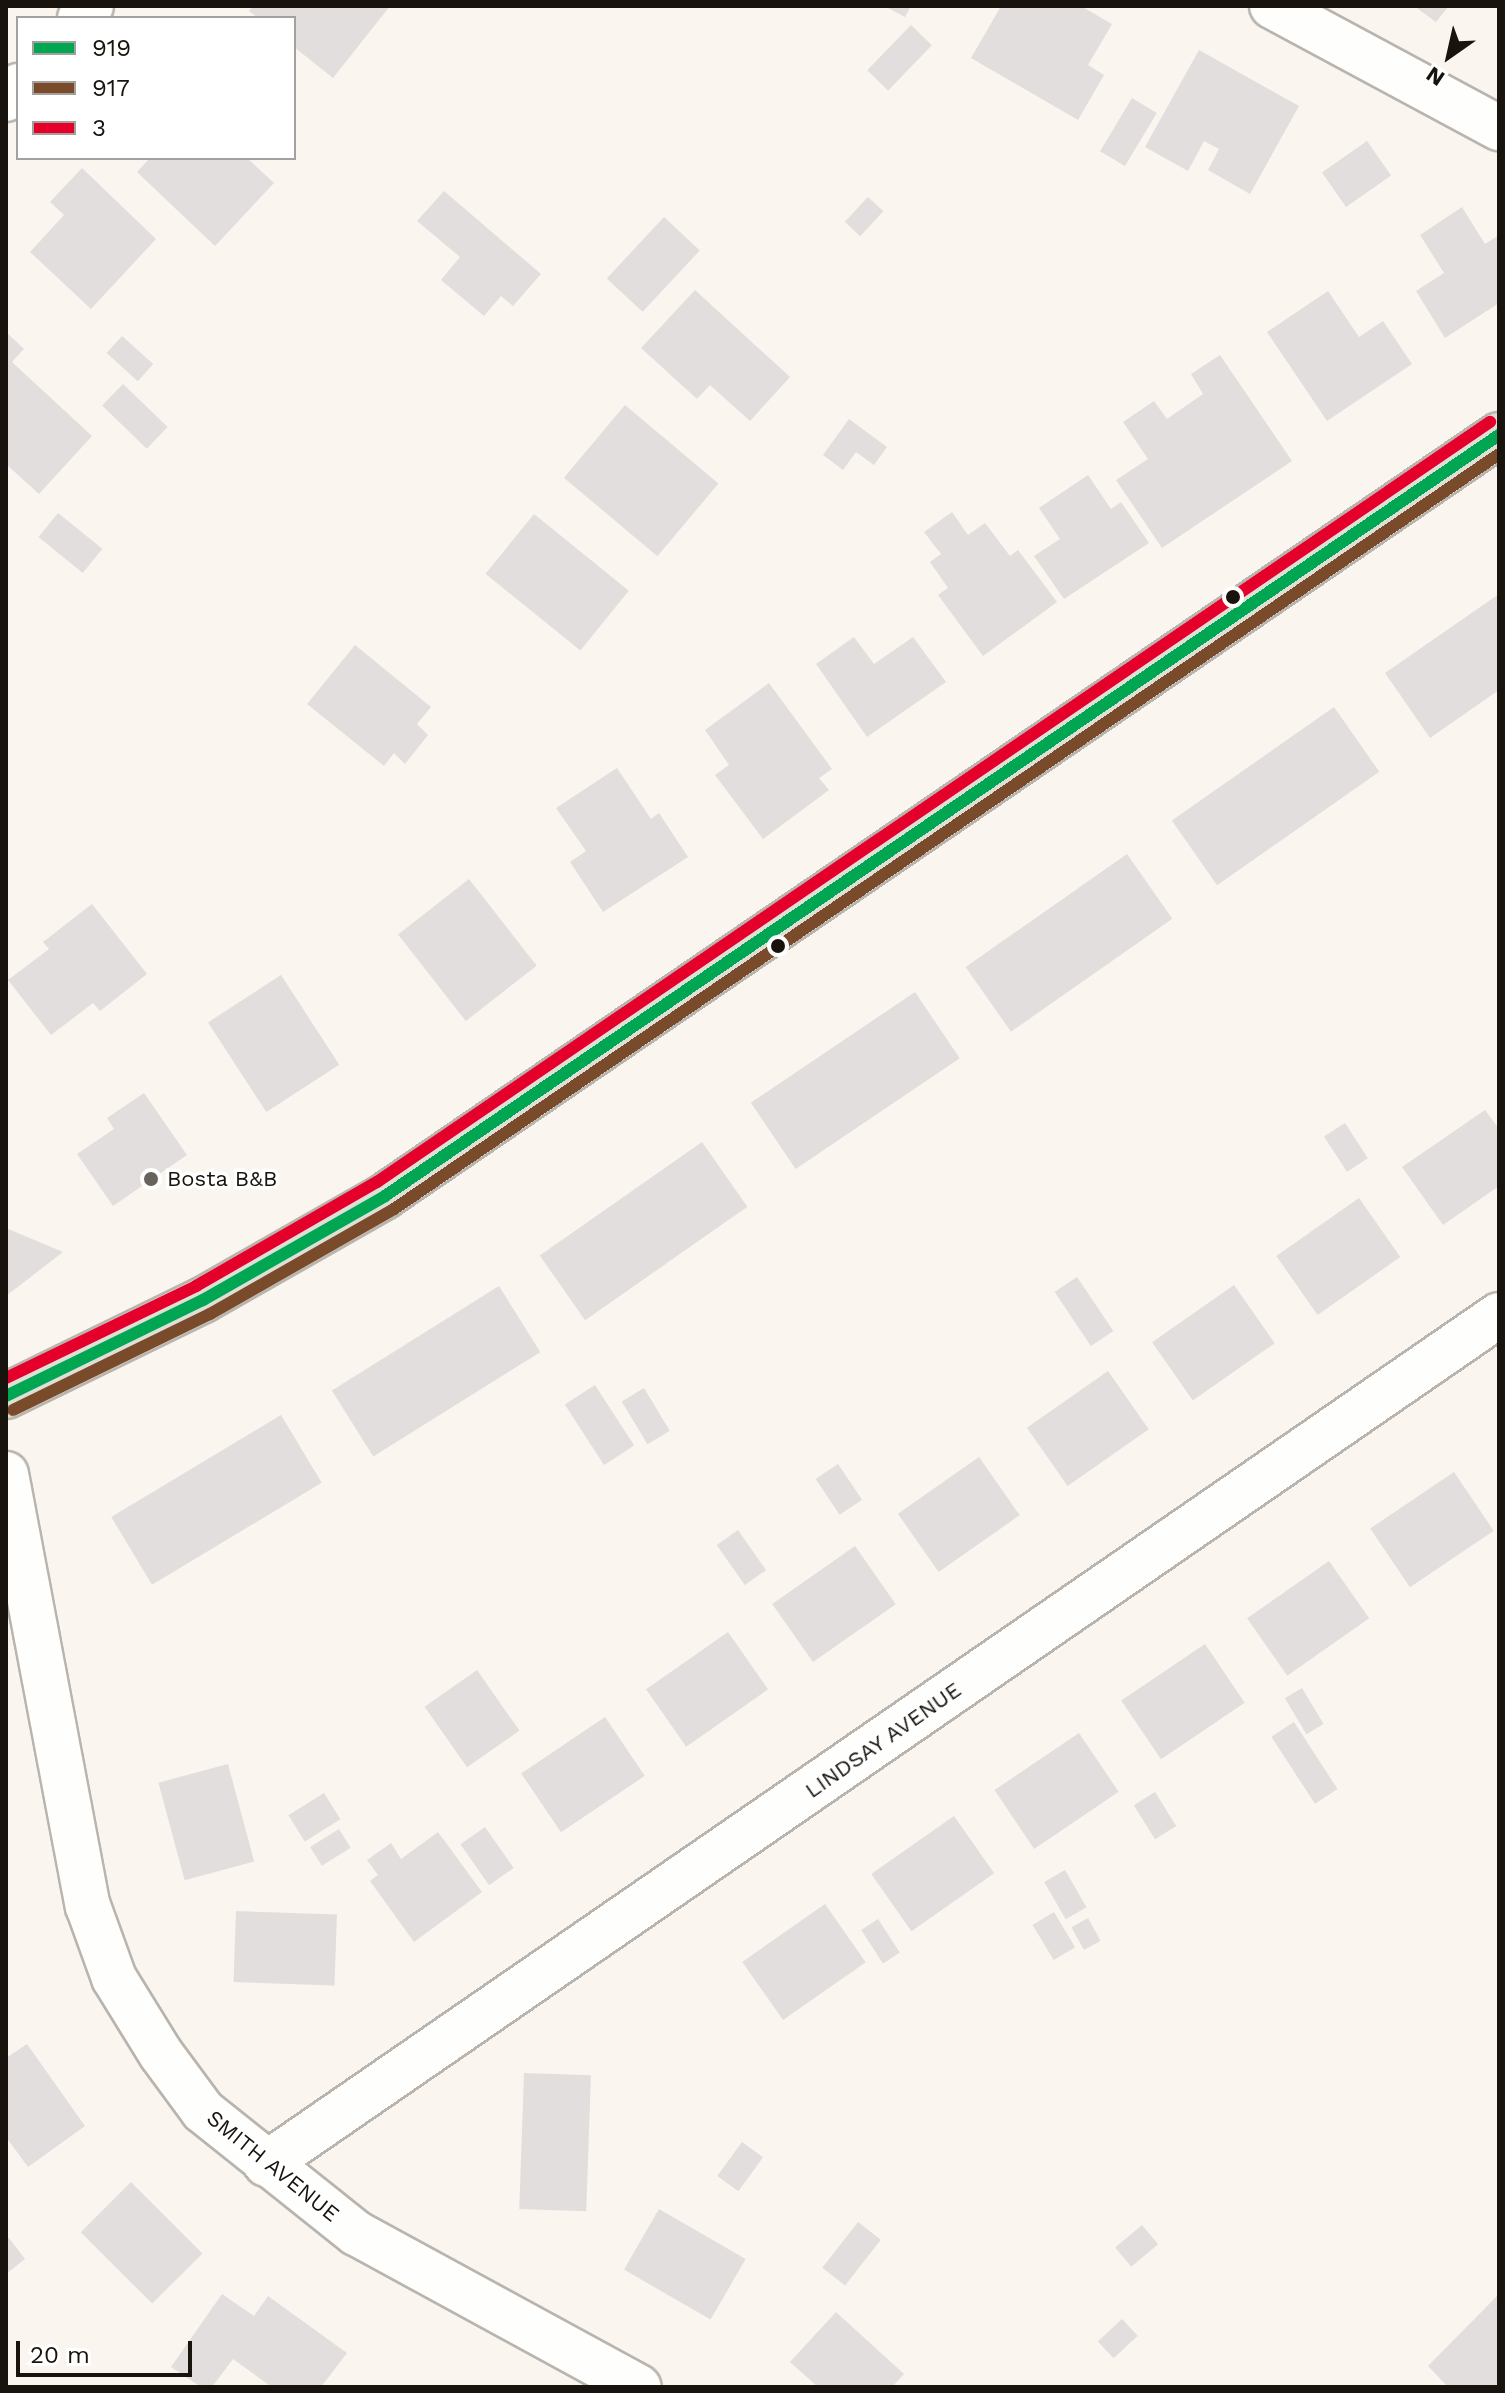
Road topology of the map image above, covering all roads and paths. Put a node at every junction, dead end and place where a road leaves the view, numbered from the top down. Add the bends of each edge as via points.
1 (1272, 6) edge
2 (1499, 128) edge
3 (1499, 435) edge
4 (1499, 1315) edge
5 (6, 1396) edge
6 (6, 1474) edge
7 (266, 2164) junction
8 (639, 2387) edge

1 - 2 street
3 - 5 highway via 385,1196 203,1300
4 - 7 street, LINDSAY AVENUE
6 - 7 street, SMITH AVENUE via 88,1906 114,1978 203,2111
7 - 8 street, SMITH AVENUE via 356,2233

